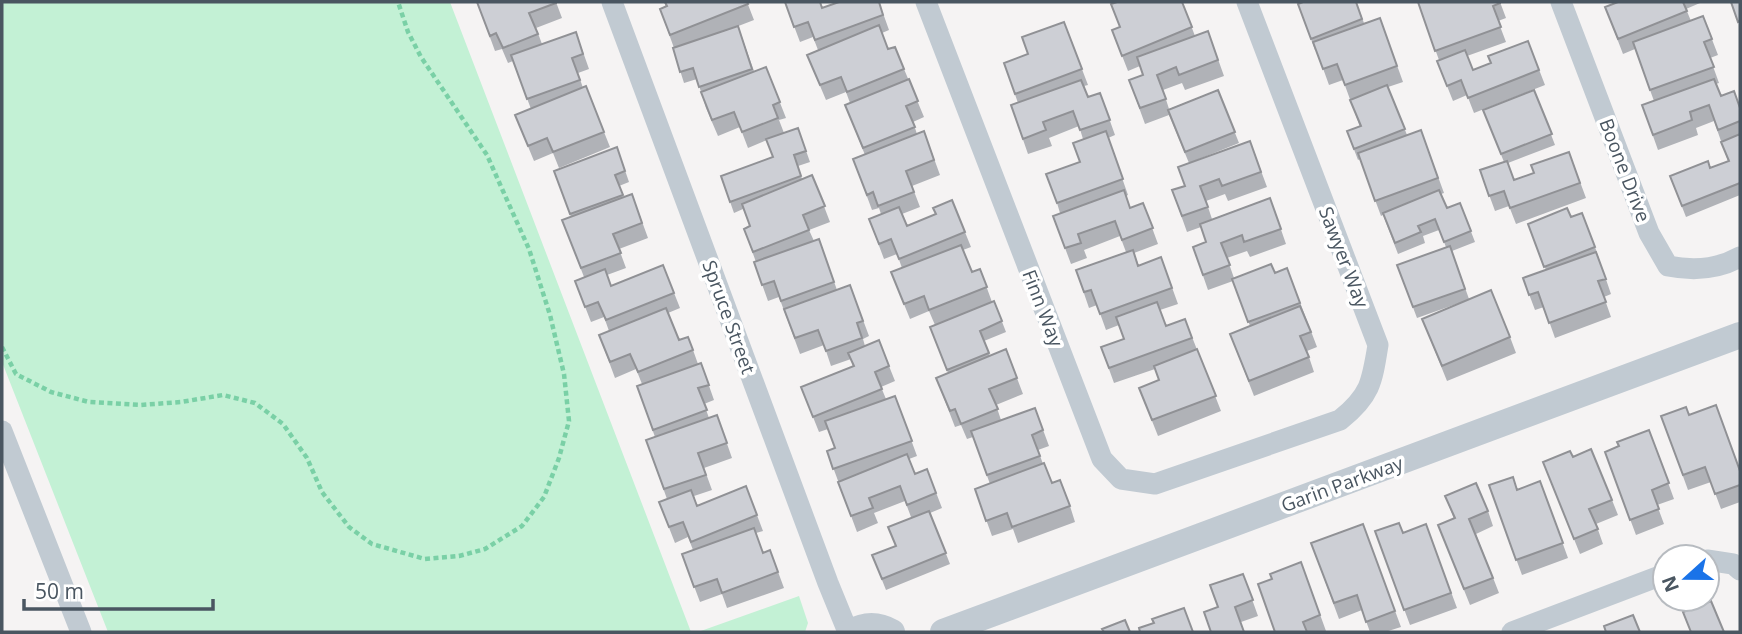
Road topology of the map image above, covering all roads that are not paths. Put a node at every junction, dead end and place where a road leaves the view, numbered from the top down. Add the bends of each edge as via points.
1 (612, 2) edge
2 (926, 2) edge
3 (1247, 2) edge
4 (1561, 2) edge
5 (1740, 257) edge
6 (1740, 335) edge
7 (2, 431) edge
8 (1254, 450) joint
9 (1721, 562) edge
10 (1740, 570) edge
11 (1651, 579) edge
12 (81, 632) edge
13 (850, 632) edge
14 (892, 632) edge
15 (943, 632) edge
16 (1512, 632) edge

1 - 13 street, Spruce Street
2 - 8 street, Finn Way via 1102,459 1121,479 1155,484
3 - 8 street, Sawyer Way via 1378,345 1373,379 1360,404 1340,420
4 - 5 street, Boone Drive via 1649,233 1668,266 1690,271
6 - 15 street, Garin Parkway
7 - 12 street
9 - 10 street
11 - 16 street
13 - 14 street via 870,625

